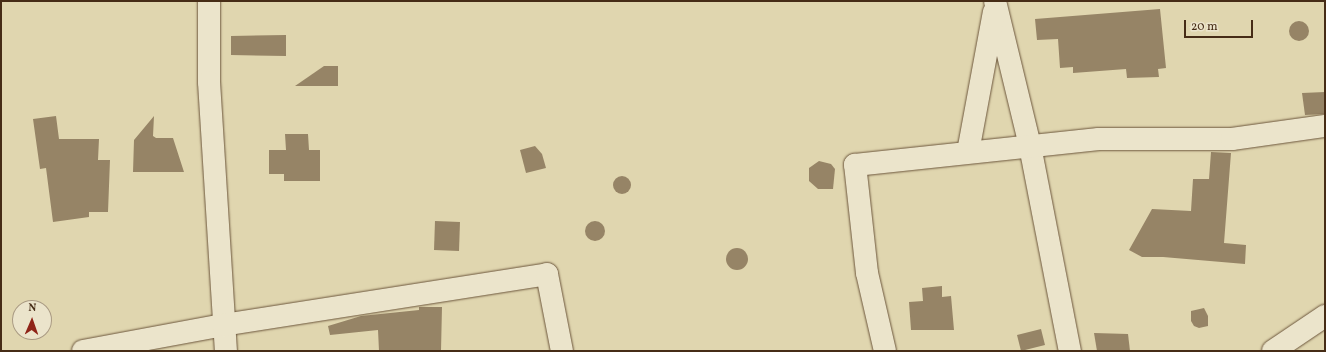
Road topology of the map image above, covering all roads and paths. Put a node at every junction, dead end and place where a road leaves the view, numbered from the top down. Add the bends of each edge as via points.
1 (209, 1) edge
2 (995, 3) edge
3 (1325, 126) edge
4 (1030, 146) junction
5 (968, 152) junction
6 (1325, 316) edge
7 (224, 325) junction
8 (83, 351) edge
9 (226, 351) edge
10 (562, 351) edge
11 (885, 351) edge
12 (1070, 351) edge
13 (1273, 351) edge

1 - 7 street via 209,82
2 - 4 street
2 - 5 street
3 - 4 street via 1232,139 1099,139
4 - 5 street
4 - 12 street
5 - 11 street via 856,165 867,272
6 - 13 street
7 - 8 street
7 - 9 street
7 - 10 street via 547,274

